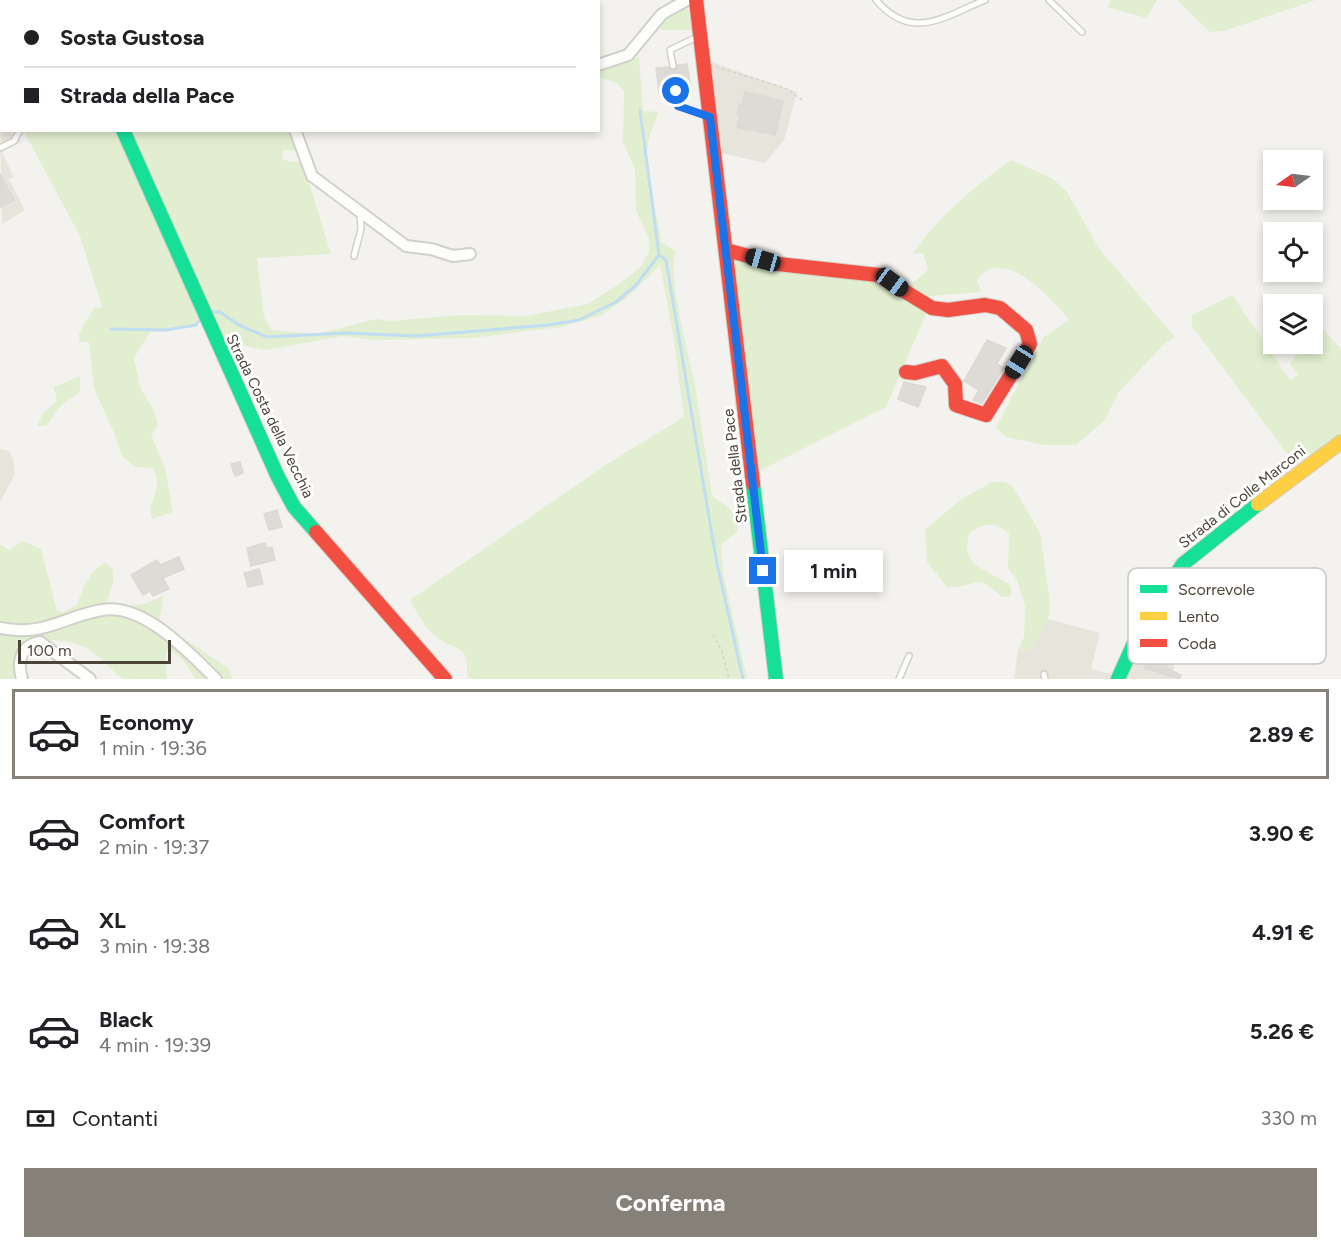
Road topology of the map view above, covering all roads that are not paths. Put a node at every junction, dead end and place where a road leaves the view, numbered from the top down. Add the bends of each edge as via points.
1 (876, 0) edge
2 (985, 0) edge
3 (1049, 0) edge
4 (697, 1) edge
5 (1082, 32) dead end
6 (701, 35) junction
7 (600, 64) edge
8 (673, 66) dead end
9 (676, 91) dead end
10 (710, 117) junction
11 (19, 132) edge
12 (124, 132) edge
13 (295, 132) edge
14 (0, 148) edge
15 (360, 213) junction
16 (726, 250) junction
17 (470, 254) dead end
18 (354, 256) dead end
19 (906, 372) dead end
20 (1341, 442) edge
21 (1182, 568) edge
22 (1, 631) edge
23 (909, 656) dead end
24 (1128, 657) edge
25 (22, 679) edge
26 (90, 679) edge
27 (216, 679) edge
28 (444, 679) edge
29 (776, 679) edge
30 (899, 679) edge
31 (1118, 679) edge

1 - 2 lane via 896,19 922,25
3 - 5 lane
4 - 6 street, Strada della Pace
4 - 7 street via 662,14 628,55
6 - 8 lane via 670,50
6 - 10 street, Strada della Pace
9 - 10 lane via 678,106
10 - 16 street, Strada della Pace
11 - 14 lane via 14,141
12 - 28 street, Strada Costa della Vecchia via 294,507
13 - 15 street via 312,176
15 - 17 street via 406,246 453,256
15 - 18 lane
16 - 19 street via 778,264 878,274 933,308 1000,308 1020,323 1030,338 986,415 956,405 957,389 951,373 942,366 928,367 915,374
16 - 29 street, Strada della Pace
20 - 21 street, Strada di Colle Marconi via 1238,518
22 - 27 street via 36,630 104,609 121,610 157,628
23 - 30 lane
24 - 31 street, Strada di Colle Marconi
25 - 26 street via 22,652 40,642

